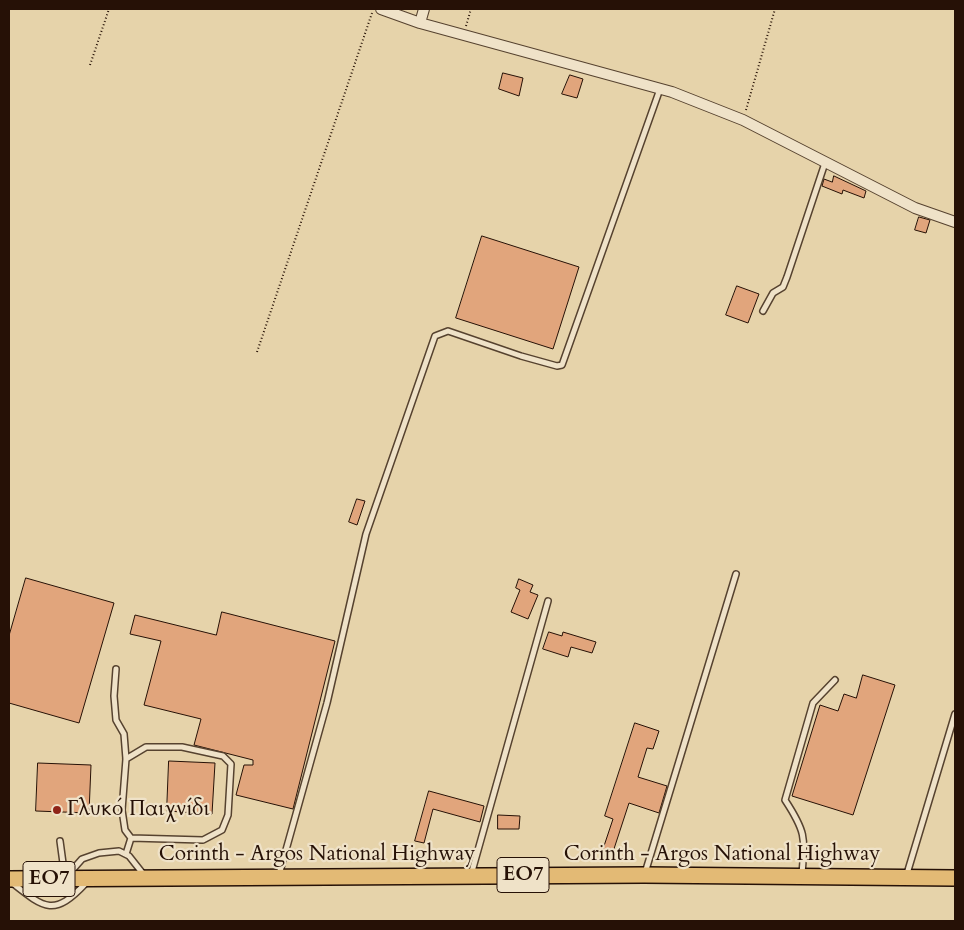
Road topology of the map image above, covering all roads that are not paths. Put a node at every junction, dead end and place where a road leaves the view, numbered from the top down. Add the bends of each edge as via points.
1 (381, 9) edge
2 (424, 9) edge
3 (420, 23) junction
4 (660, 89) junction
5 (825, 163) junction
6 (955, 222) edge
7 (762, 311) dead end
8 (736, 574) dead end
9 (548, 601) dead end
10 (116, 669) dead end
11 (835, 680) dead end
12 (955, 714) edge
13 (126, 759) junction
14 (131, 838) junction
15 (60, 841) dead end
16 (126, 854) junction
17 (279, 875) junction
18 (644, 875) junction
19 (470, 876) junction
20 (802, 877) junction
21 (906, 877) junction
22 (65, 878) junction
23 (90, 878) junction
24 (145, 878) junction
25 (955, 878) edge
26 (9, 880) edge

1 - 3 street
2 - 3 street
3 - 4 street
4 - 5 street via 743,120
4 - 17 lane via 562,365 521,356 448,331 435,336 366,534 327,703
5 - 6 street via 915,208
5 - 7 lane via 783,287 773,293
8 - 18 lane
9 - 19 lane
10 - 13 lane via 116,720 124,734
11 - 20 lane via 813,703 785,800 802,827
12 - 21 lane
13 - 14 lane via 122,810 125,830
13 - 14 lane via 146,747 182,747 223,756 231,764 228,815 222,830 203,840
14 - 16 lane
15 - 22 lane
16 - 22 lane via 99,852 82,859
16 - 24 lane
17 - 19 main road, Corinth - Argos National Highway / ΕΟ7
17 - 24 main road, Corinth - Argos National Highway / ΕΟ7
18 - 19 main road, Corinth - Argos National Highway / ΕΟ7
18 - 20 main road, Corinth - Argos National Highway / ΕΟ7
20 - 21 main road, Corinth - Argos National Highway / ΕΟ7
21 - 25 main road, Corinth - Argos National Highway / ΕΟ7
22 - 23 main road, Corinth - Argos National Highway / ΕΟ7
22 - 26 main road, Corinth - Argos National Highway / ΕΟ7
23 - 24 main road, Corinth - Argos National Highway / ΕΟ7
23 - 26 lane via 71,900 59,906 45,906

